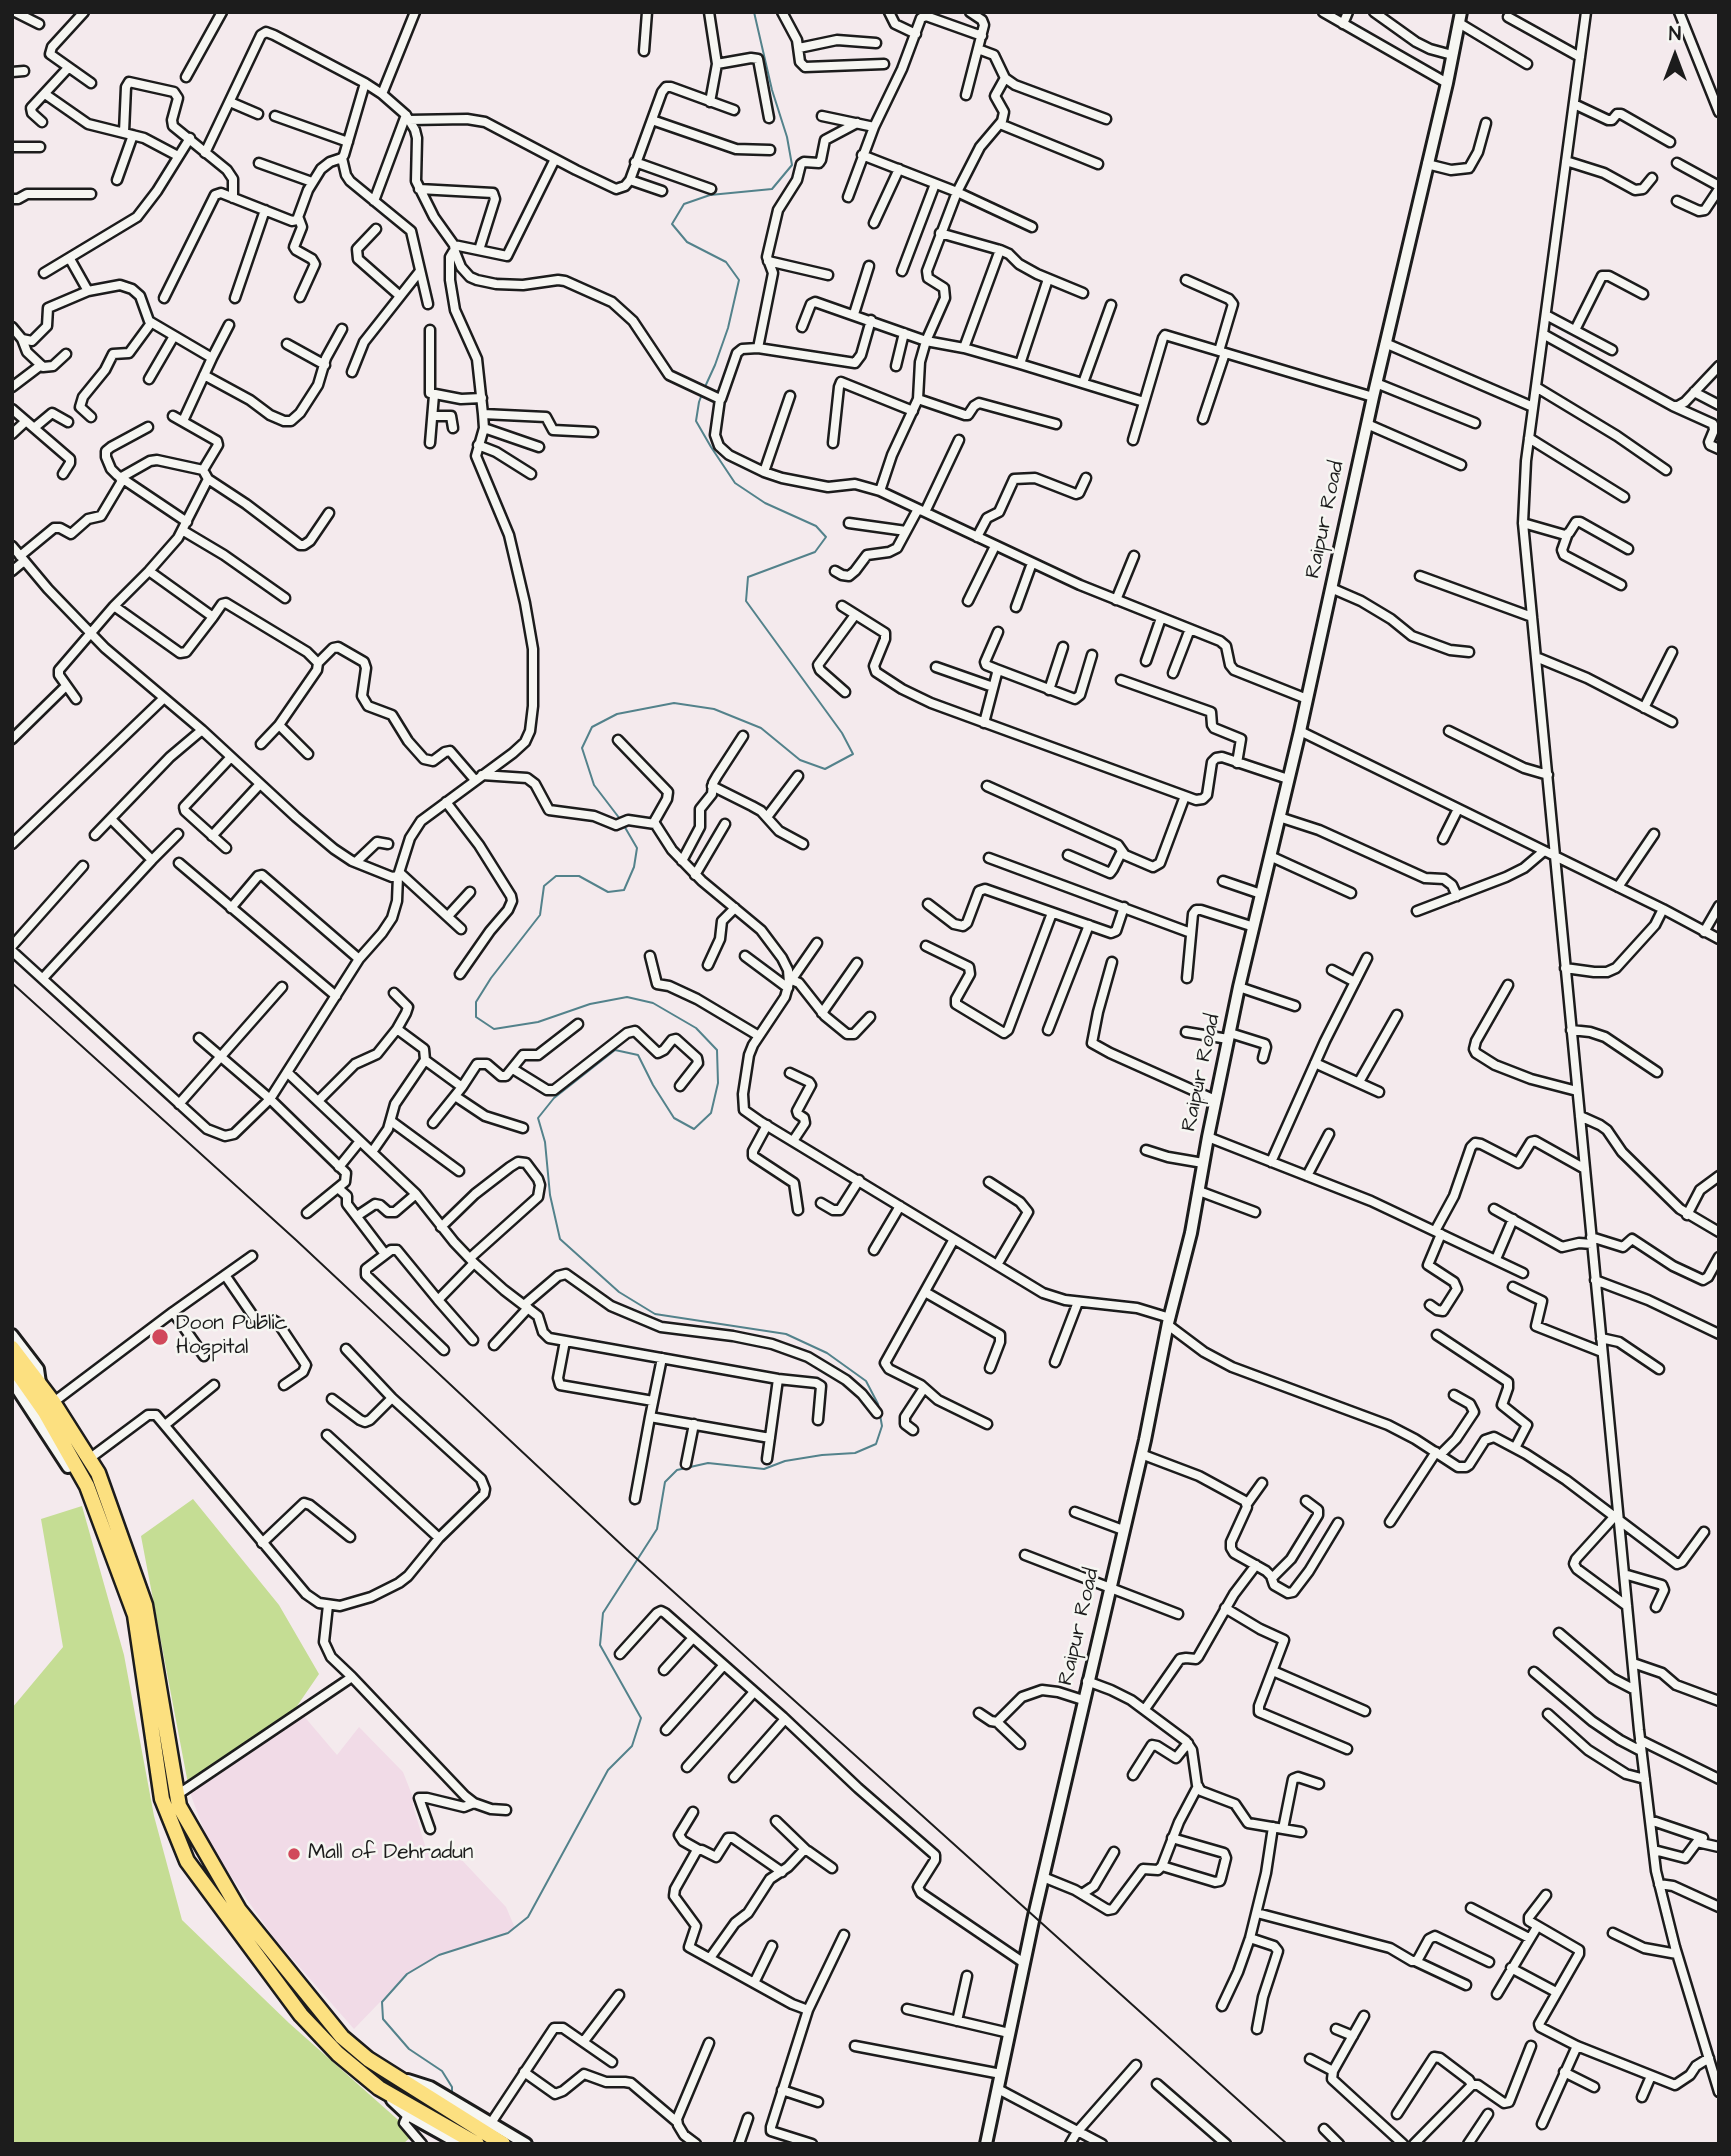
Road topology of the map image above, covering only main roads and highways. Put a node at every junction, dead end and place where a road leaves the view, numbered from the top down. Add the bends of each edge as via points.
1 (1460, 18) edge
2 (12, 1335) edge
3 (12, 1348) edge
4 (12, 1365) edge
5 (12, 1381) edge
6 (36, 1388) junction
7 (46, 1411) junction
8 (389, 2073) junction
9 (379, 2088) junction
10 (460, 2144) edge
11 (477, 2144) edge
12 (503, 2144) edge
13 (526, 2144) edge
14 (986, 2144) edge

1 - 14 main road, Raipur Road via 1239,987 1191,1233
2 - 6 main road via 38,1369
3 - 6 highway
4 - 6 highway
5 - 7 main road
6 - 7 highway
7 - 8 highway via 97,1473 145,1605 179,1806 239,1910 342,2037
7 - 9 highway via 87,1486 135,1615 162,1799 187,1861 301,2015
8 - 12 highway
8 - 13 main road via 430,2087
9 - 10 main road via 408,2115
9 - 11 highway

